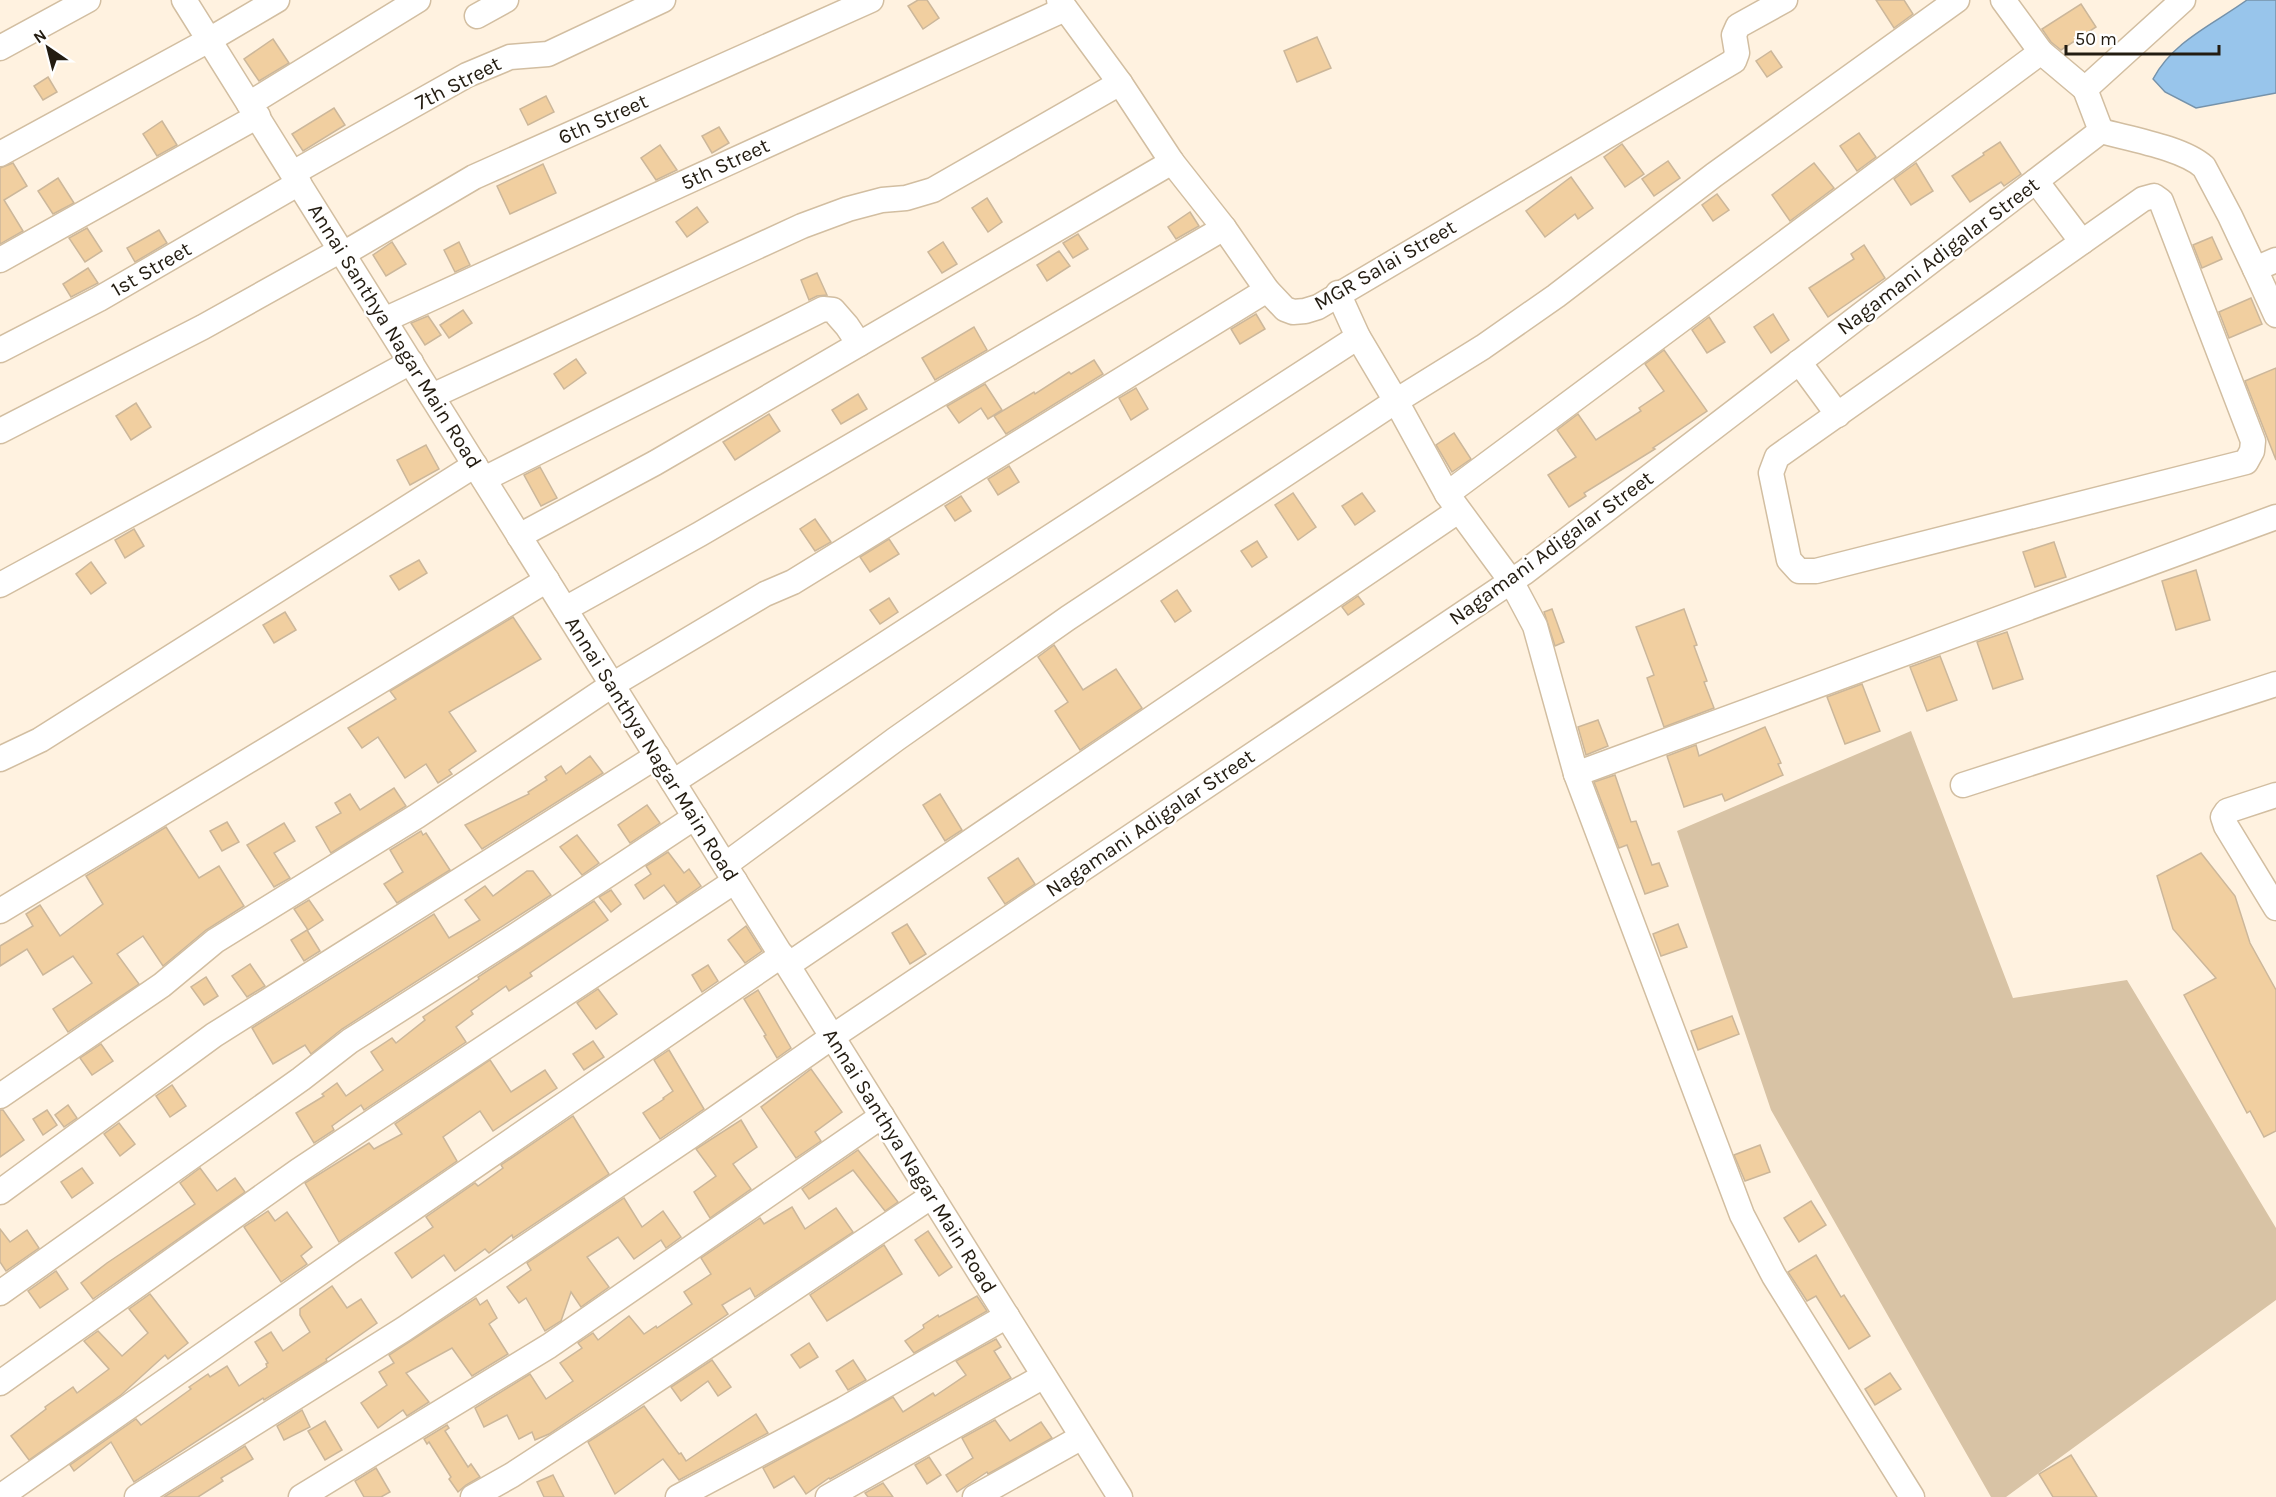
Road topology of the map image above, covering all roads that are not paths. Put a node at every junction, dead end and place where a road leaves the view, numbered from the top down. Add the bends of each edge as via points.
1 (88, 0) edge
2 (184, 0) edge
3 (277, 0) edge
4 (418, 0) edge
5 (506, 0) edge
6 (663, 0) edge
7 (871, 0) edge
8 (1783, 0) edge
9 (1957, 0) edge
10 (2003, 0) edge
11 (2183, 0) edge
12 (1062, 4) edge
13 (477, 16) dead end
14 (209, 40) junction
15 (0, 48) edge
16 (2041, 51) junction
17 (1120, 83) junction
18 (2085, 89) junction
19 (254, 110) junction
20 (2101, 131) junction
21 (0, 154) edge
22 (1172, 162) junction
23 (296, 178) junction
24 (2036, 181) junction
25 (1224, 228) junction
26 (2082, 242) junction
27 (342, 252) junction
28 (0, 260) edge
29 (2266, 265) edge
30 (1267, 290) junction
31 (1338, 293) junction
32 (2276, 315) edge
33 (384, 320) junction
34 (1358, 337) junction
35 (859, 344) junction
36 (0, 350) edge
37 (411, 362) junction
38 (1799, 362) junction
39 (432, 396) junction
40 (1396, 401) junction
41 (1838, 416) junction
42 (0, 431) edge
43 (479, 472) junction
44 (1453, 503) junction
45 (2276, 517) edge
46 (519, 536) junction
47 (547, 580) junction
48 (1511, 581) junction
49 (0, 585) edge
50 (565, 609) junction
51 (2276, 684) edge
52 (612, 685) junction
53 (657, 756) junction
54 (0, 759) edge
55 (1576, 774) junction
56 (673, 782) junction
57 (1963, 785) dead end
58 (2276, 795) edge
59 (695, 817) junction
60 (730, 873) junction
61 (2276, 908) edge
62 (0, 911) edge
63 (785, 960) junction
64 (832, 1037) junction
65 (0, 1096) edge
66 (882, 1116) junction
67 (0, 1192) edge
68 (932, 1196) junction
69 (0, 1293) edge
70 (1007, 1316) junction
71 (1044, 1376) junction
72 (0, 1383) edge
73 (1082, 1437) junction
74 (0, 1497) edge
75 (137, 1497) edge
76 (301, 1497) edge
77 (473, 1497) edge
78 (678, 1497) edge
79 (828, 1497) edge
80 (975, 1497) edge
81 (1120, 1497) edge
82 (1912, 1497) edge

1 - 15 street
2 - 14 street, Annai Santhya Nagar Main Road
3 - 14 street
4 - 19 street
5 - 13 street
6 - 23 street, 7th Street via 548,54 510,57 467,75
7 - 27 street, 6th Street via 474,177
8 - 31 street, MGR Salai Street via 1738,26 1734,61
9 - 40 street via 1714,175 1556,296
10 - 16 street
11 - 18 street
12 - 17 street, MGR Salai Street
12 - 33 street, 5th Street
14 - 19 street, Annai Santhya Nagar Main Road
14 - 21 street
16 - 18 street
16 - 44 street
17 - 22 street, MGR Salai Street
17 - 39 street via 933,190 848,209 802,226
18 - 20 street
19 - 23 street, Annai Santhya Nagar Main Road
19 - 28 street
20 - 24 street, Nagamani Adigalar Street
20 - 29 street via 2199,162 2230,216
22 - 25 street, MGR Salai Street
22 - 35 street
23 - 27 street, Annai Santhya Nagar Main Road
23 - 36 street, 1st Street via 99,299
24 - 26 street
24 - 38 street, Nagamani Adigalar Street
25 - 30 street, MGR Salai Street
25 - 50 street
26 - 41 street
26 - 41 street via 2143,199 2154,196 2161,201 2253,441 2246,462 1816,571 1799,571 1789,560 1771,473 1778,457
27 - 33 street, Annai Santhya Nagar Main Road
27 - 42 street, 6th Street
29 - 32 street
30 - 31 street, MGR Salai Street via 1293,312 1318,307
30 - 52 street via 794,582 765,594
31 - 34 street
33 - 37 street, Annai Santhya Nagar Main Road
34 - 40 street
34 - 56 street
35 - 43 street via 833,310 823,309
35 - 46 street via 655,463
37 - 39 street, Annai Santhya Nagar Main Road
37 - 49 street
38 - 41 street
38 - 48 street, Nagamani Adigalar Street
39 - 43 street, Annai Santhya Nagar Main Road
40 - 44 street
40 - 60 street via 1068,618 896,739
43 - 46 street, Annai Santhya Nagar Main Road
43 - 54 street via 40,740
44 - 48 street
44 - 63 street
45 - 55 street
46 - 47 street, Annai Santhya Nagar Main Road
47 - 50 street, Annai Santhya Nagar Main Road
47 - 62 street
48 - 55 street via 1535,626
48 - 64 street, Nagamani Adigalar Street
50 - 52 street, Annai Santhya Nagar Main Road
51 - 57 street
52 - 53 street, Annai Santhya Nagar Main Road
52 - 65 street via 417,816 215,941 162,985
53 - 56 street, Annai Santhya Nagar Main Road
53 - 67 street via 214,1035
55 - 82 street via 1742,1215 1774,1276
56 - 59 street, Annai Santhya Nagar Main Road
58 - 61 street via 2227,811 2223,817
59 - 60 street, Annai Santhya Nagar Main Road
59 - 69 street via 350,1041
60 - 63 street, Annai Santhya Nagar Main Road
60 - 72 street via 298,1171
63 - 64 street, Annai Santhya Nagar Main Road
63 - 74 street via 348,1252
64 - 66 street, Annai Santhya Nagar Main Road
64 - 75 street, Nagamani Adigalar Street via 404,1329
66 - 68 street, Annai Santhya Nagar Main Road
66 - 76 street via 549,1346
68 - 70 street, Annai Santhya Nagar Main Road
68 - 77 street
70 - 71 street, Annai Santhya Nagar Main Road
70 - 78 street
71 - 73 street, Annai Santhya Nagar Main Road
71 - 79 street
73 - 80 street
73 - 81 street, Annai Santhya Nagar Main Road

